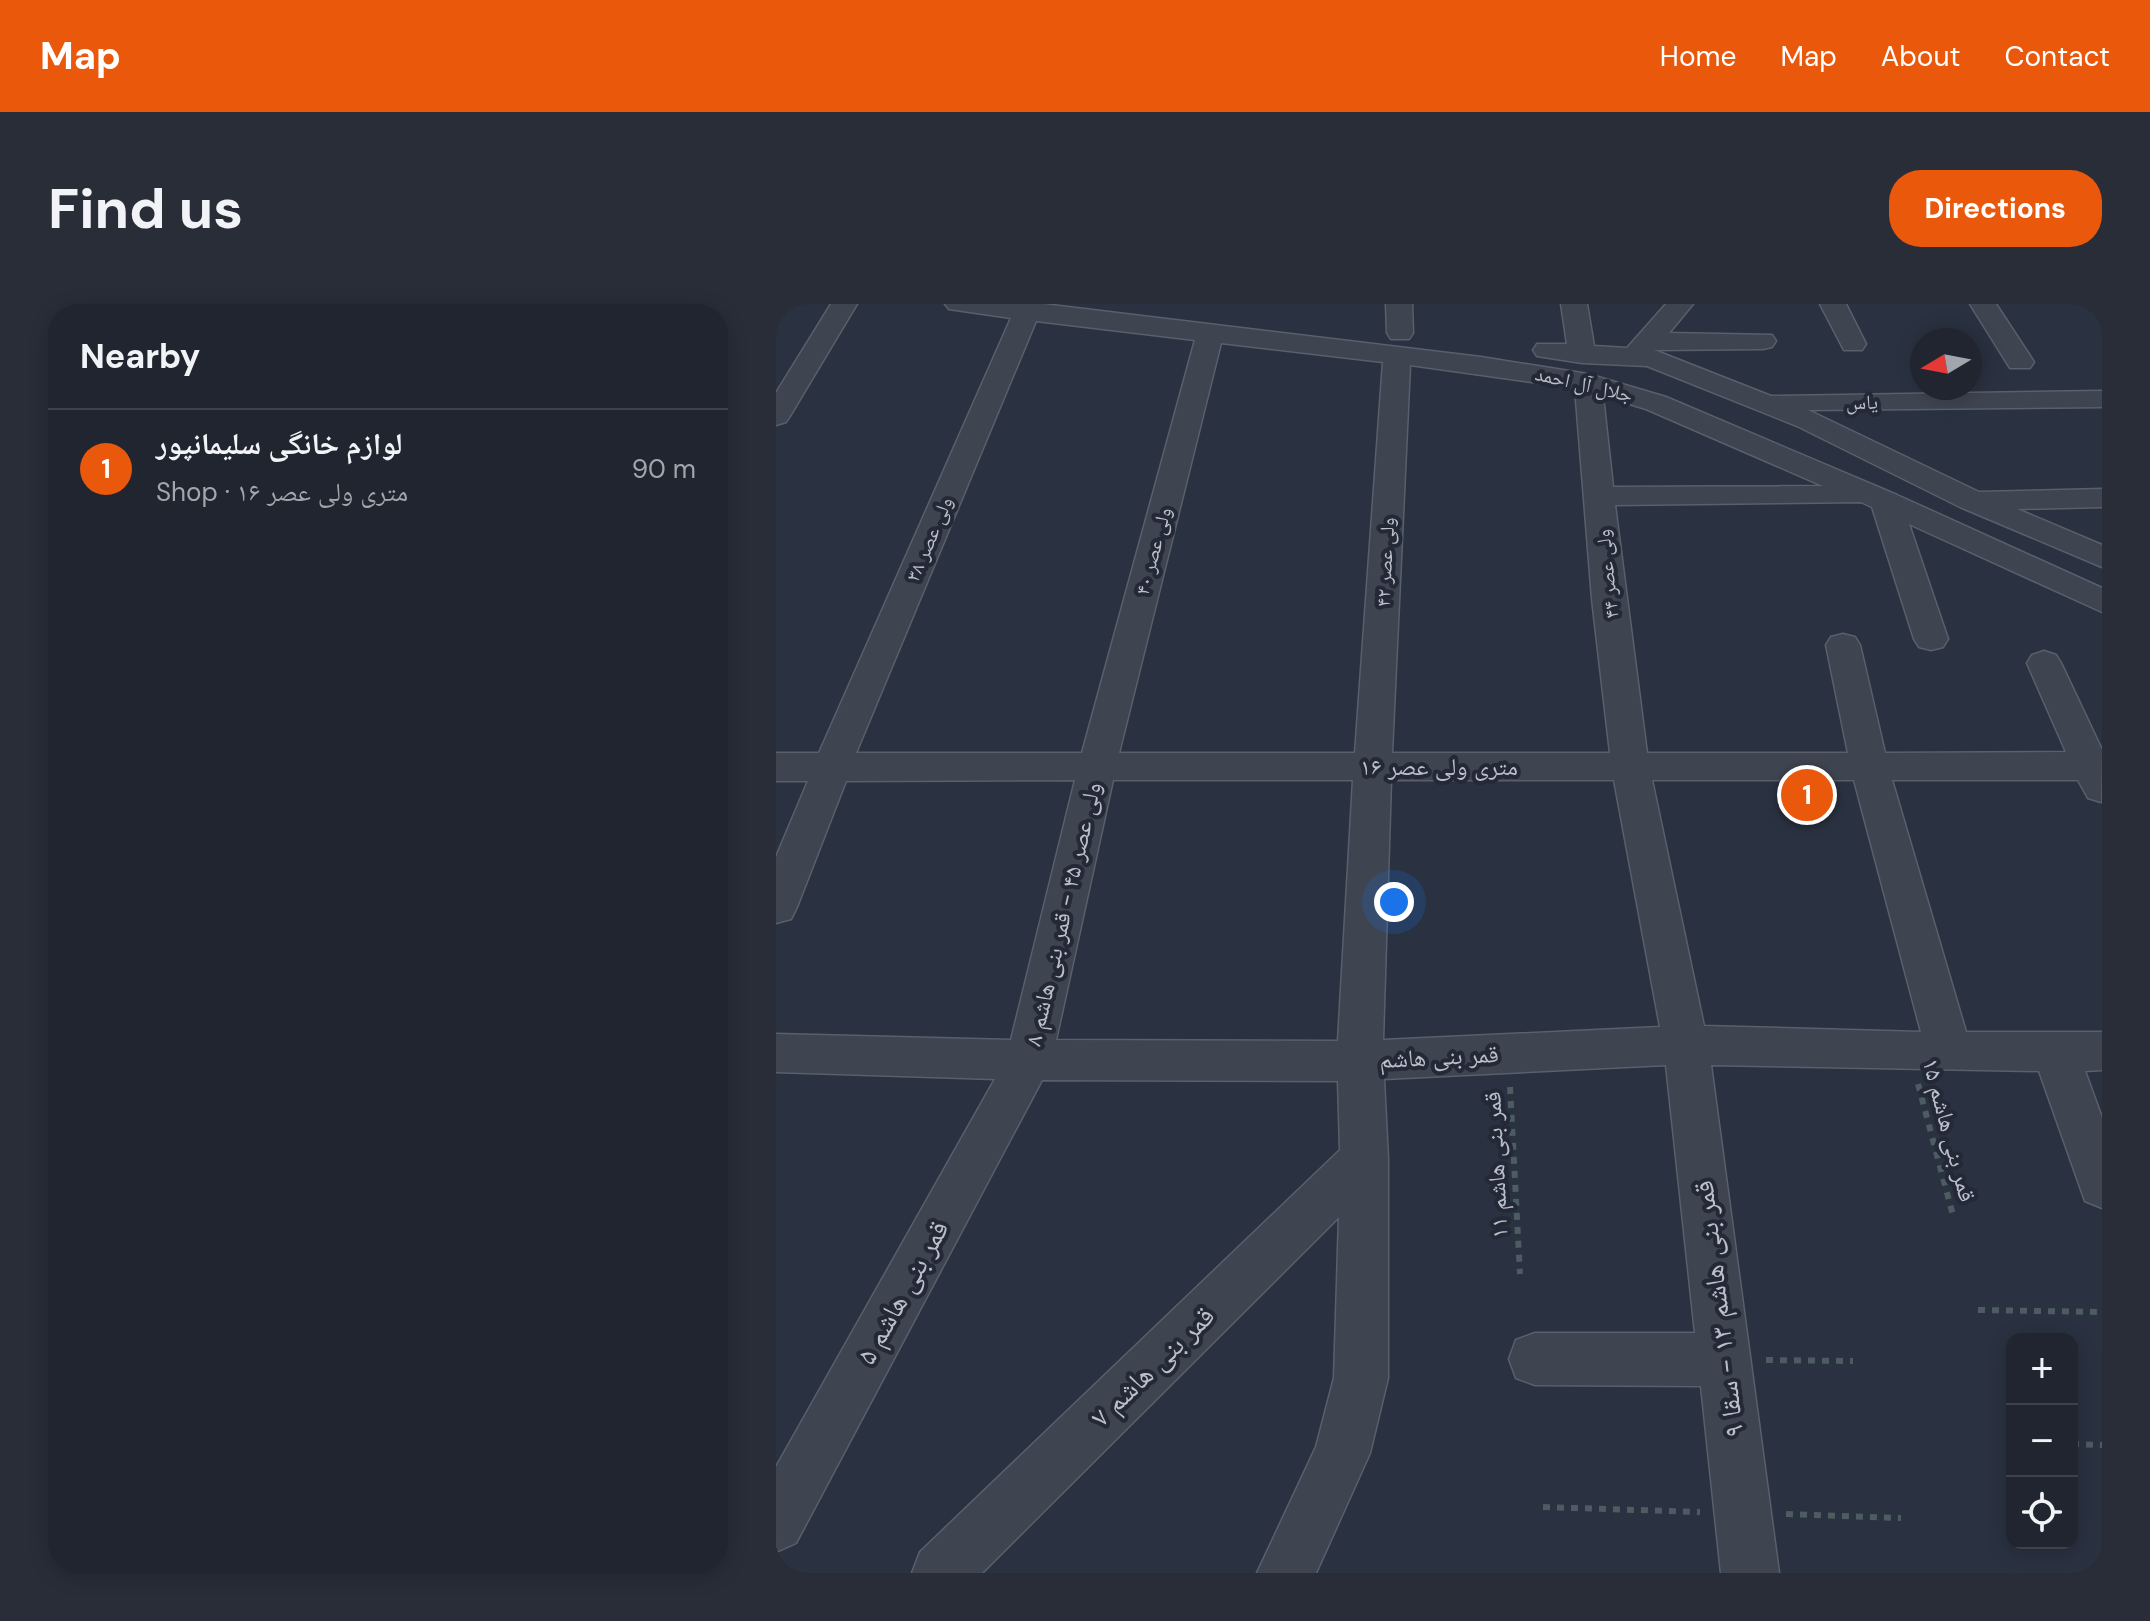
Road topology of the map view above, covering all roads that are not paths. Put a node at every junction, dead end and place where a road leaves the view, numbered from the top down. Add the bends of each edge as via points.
1 (844, 304) edge
2 (958, 304) edge
3 (1123, 304) edge
4 (1399, 304) edge
5 (1574, 304) edge
6 (1680, 304) edge
7 (1833, 304) edge
8 (1983, 304) edge
9 (1029, 308) edge
10 (1214, 318) edge
11 (1763, 341) dead end
12 (1398, 344) junction
13 (1853, 344) dead end
14 (1640, 349) junction
15 (2020, 362) dead end
16 (1585, 368) junction
17 (2102, 399) edge
18 (1765, 403) junction
19 (776, 416) edge
20 (1941, 486) junction
21 (1598, 496) junction
22 (2102, 498) edge
23 (1971, 500) junction
24 (1889, 504) junction
25 (2069, 543) junction
26 (2102, 557) edge
27 (2047, 575) junction
28 (2102, 601) edge
29 (1931, 639) dead end
30 (1843, 645) dead end
31 (2044, 663) dead end
32 (1869, 766) junction
33 (776, 767) edge
34 (832, 767) junction
35 (1097, 767) junction
36 (1630, 767) junction
37 (1372, 768) junction
38 (2098, 773) edge
39 (776, 907) edge
40 (1686, 1045) junction
41 (1929, 1051) junction
42 (2055, 1051) junction
43 (2102, 1051) edge
44 (776, 1053) edge
45 (1029, 1060) junction
46 (1360, 1061) junction
47 (1364, 1159) junction
48 (2102, 1185) edge
49 (1535, 1359) dead end
50 (1724, 1360) junction
51 (776, 1523) edge
52 (941, 1573) edge
53 (1286, 1573) edge
54 (1750, 1573) edge

1 - 19 street
2 - 9 street, جلال آل احمد
3 - 10 street, جلال آل احمد
4 - 12 street, ولی عصر ۴۲
5 - 16 street, ولی عصر ۴۴
6 - 14 street
7 - 13 street
8 - 15 street
9 - 10 street, جلال آل احمد
9 - 34 street, ولی عصر ۳۸
10 - 12 street, جلال آل احمد
10 - 35 street, ولی عصر ۴۰
11 - 14 street
12 - 16 street, جلال آل احمد
12 - 37 street, ولی عصر ۴۲
14 - 16 street, جلال آل احمد
14 - 18 street, جلال آل احمد
16 - 21 street, ولی عصر ۴۴
16 - 24 street, جلال آل احمد
17 - 18 street, یاس
18 - 20 street, جلال آل احمد
20 - 23 street, جلال آل احمد
20 - 24 street via 1951,498 1948,509 1933,516
21 - 24 street
21 - 36 street, ولی عصر ۴۴
22 - 23 street
23 - 25 street, جلال آل احمد
24 - 27 street, جلال آل احمد
24 - 29 street
25 - 26 street, جلال آل احمد
25 - 27 street via 2047,542 2033,549 2033,562
27 - 28 street, جلال آل احمد
30 - 32 street
31 - 38 street
32 - 36 street, ۱۶ متری ولی عصر
32 - 38 street, ۱۶ متری ولی عصر
32 - 41 street
33 - 34 street, ۱۶ متری ولی عصر
34 - 35 street, ۱۶ متری ولی عصر
34 - 39 street, ولی عصر ۳۸
35 - 37 street, ۱۶ متری ولی عصر
35 - 45 street, ولی عصر ۴۵ - قمر بنی هاشم ۸
36 - 37 street, ۱۶ متری ولی عصر
36 - 40 street, ولی عصر ۴۴
37 - 46 street, ولی عصر ۴۲
40 - 41 street, قمر بنی هاشم
40 - 46 street, قمر بنی هاشم
40 - 50 street, قمر بنی هاشم ۱۳ - سقا ۹
41 - 42 street, قمر بنی هاشم
42 - 43 street, قمر بنی هاشم
42 - 48 street
44 - 45 street, قمر بنی هاشم
45 - 46 street, قمر بنی هاشم
45 - 51 street, قمر بنی هاشم ۵
46 - 47 street, ولی عصر ۴۲
47 - 52 street, قمر بنی هاشم ۷
47 - 53 street, ولی عصر ۴۲ via 1361,1378 1342,1453
49 - 50 street
50 - 54 street, قمر بنی هاشم ۱۳ - سقا ۹

